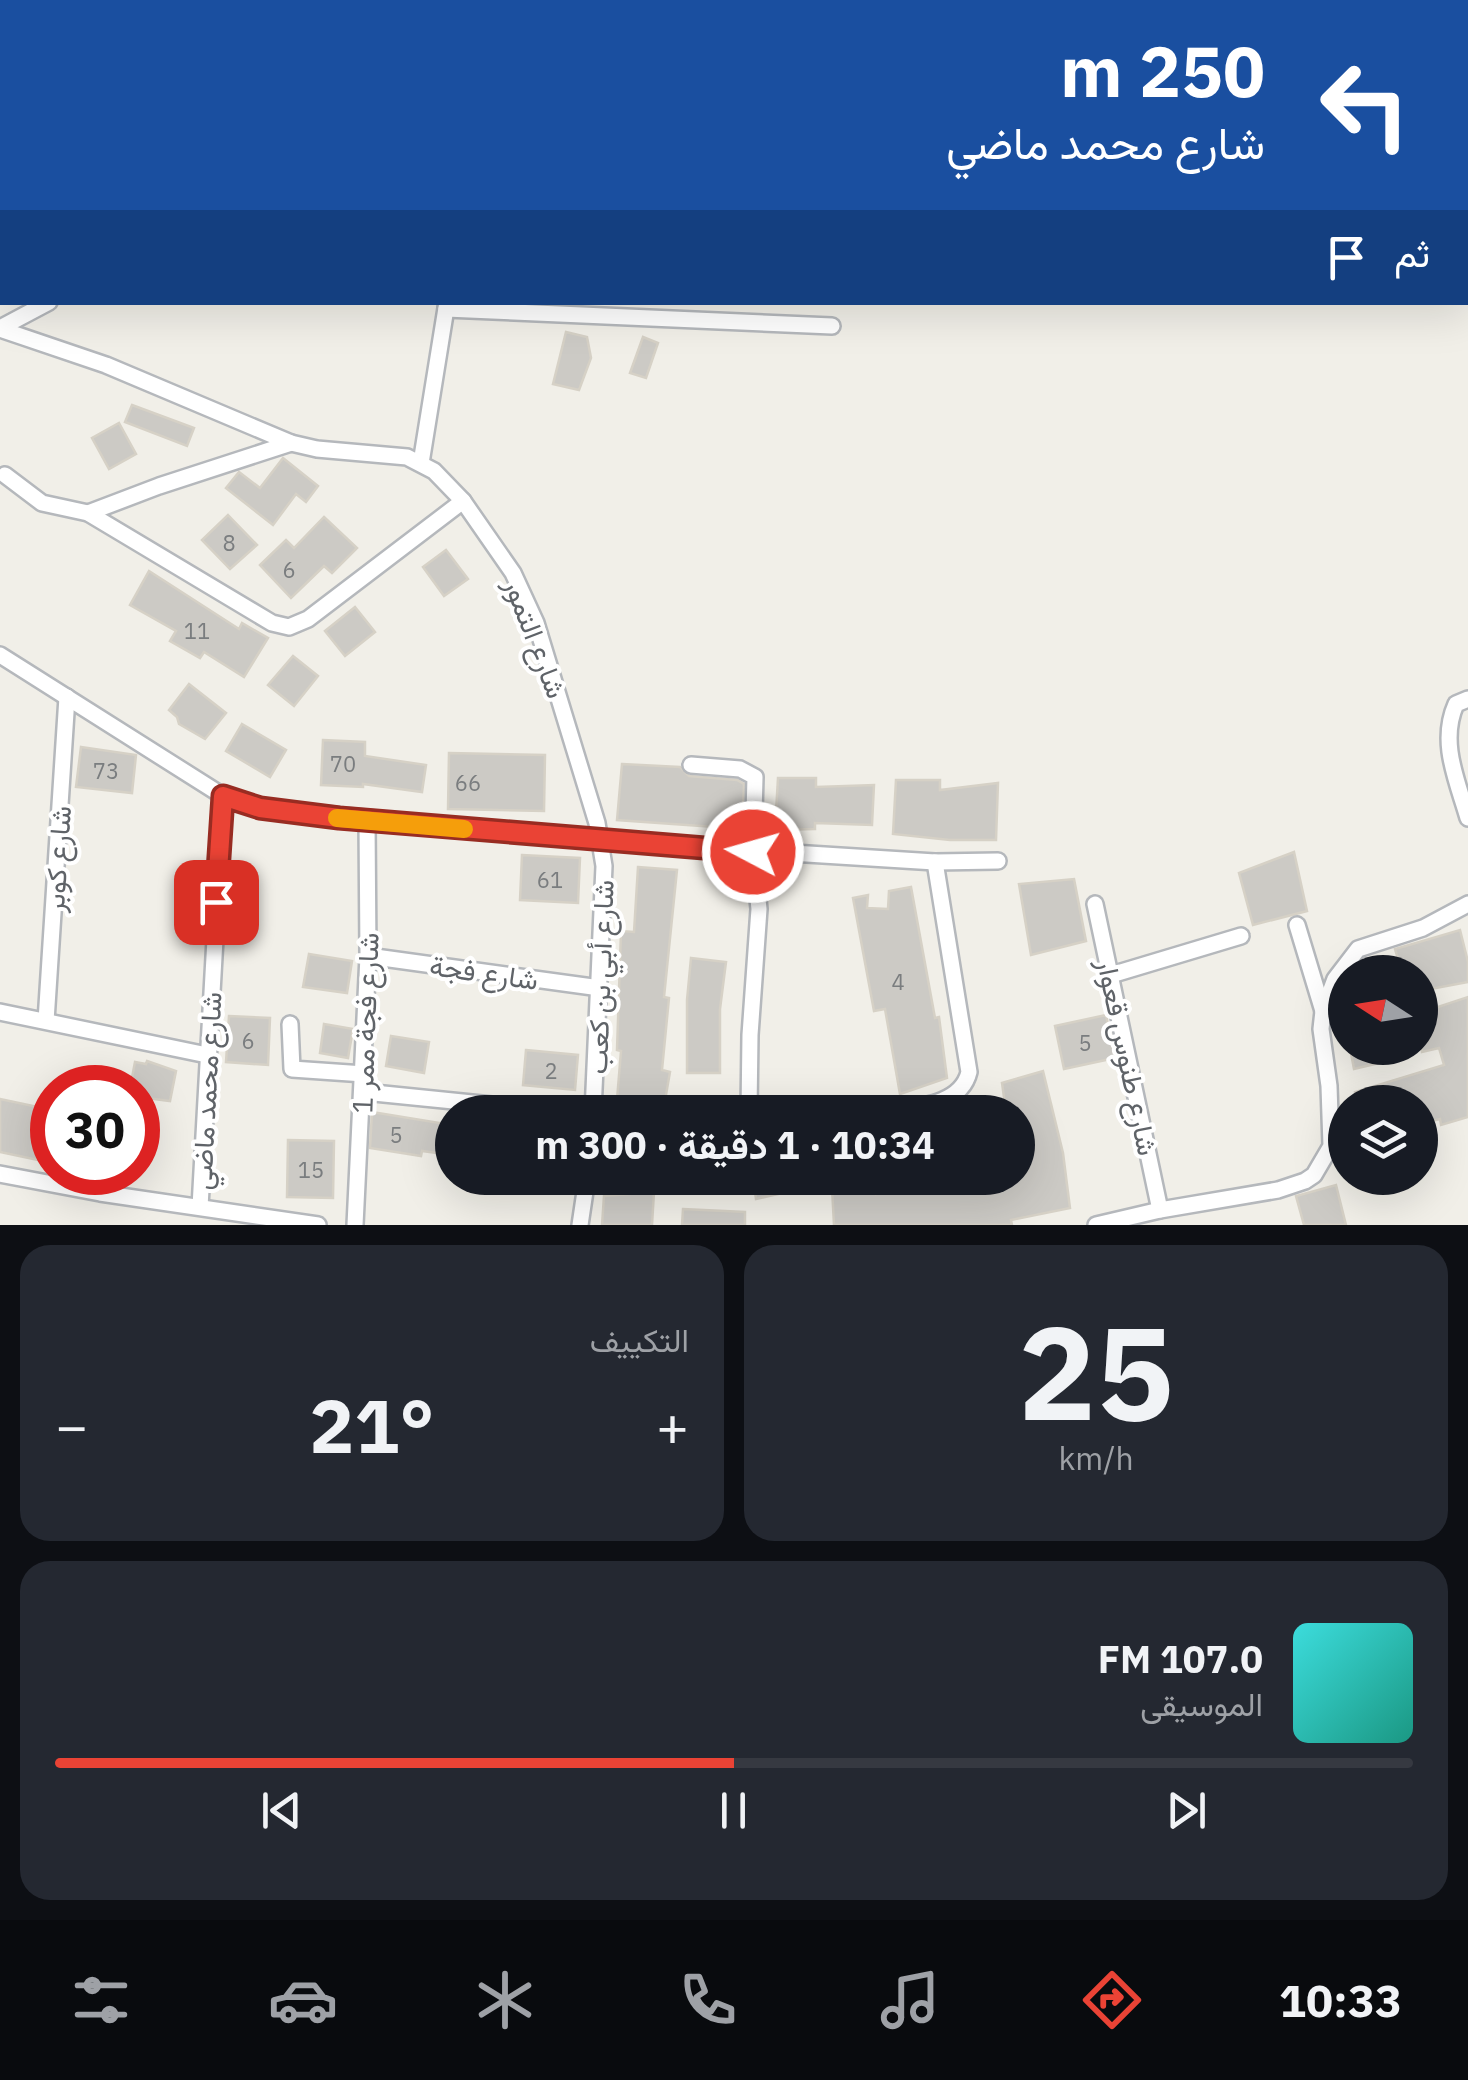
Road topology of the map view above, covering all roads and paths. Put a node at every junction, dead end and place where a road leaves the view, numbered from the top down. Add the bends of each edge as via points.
1 (43, 305) edge
2 (446, 306) edge
3 (648, 311) edge
4 (832, 326) dead end
5 (0, 328) edge
6 (291, 443) junction
7 (421, 462) junction
8 (5, 475) dead end
9 (462, 500) junction
10 (88, 513) junction
11 (0, 655) edge
12 (67, 697) junction
13 (1468, 699) edge
14 (691, 765) dead end
15 (223, 796) junction
16 (1468, 818) edge
17 (366, 821) junction
18 (601, 841) junction
19 (753, 852) junction
20 (998, 861) dead end
21 (936, 862) junction
22 (1095, 904) dead end
23 (1468, 904) edge
24 (1297, 925) dead end
25 (1241, 936) dead end
26 (368, 956) junction
27 (1111, 975) junction
28 (600, 988) junction
29 (1323, 1011) junction
30 (0, 1012) edge
31 (46, 1021) junction
32 (290, 1024) dead end
33 (207, 1055) junction
34 (364, 1074) junction
35 (364, 1092) junction
36 (594, 1095) edge
37 (749, 1095) edge
38 (955, 1095) edge
39 (435, 1099) edge
40 (0, 1174) edge
41 (584, 1195) edge
42 (200, 1206) junction
43 (1160, 1210) junction
44 (318, 1225) edge
45 (355, 1225) edge
46 (580, 1225) edge
47 (1096, 1225) edge

1 - 5 street
2 - 3 street
2 - 7 street
3 - 4 street
5 - 6 street
6 - 7 street
6 - 10 street
7 - 9 street, شارع التمور
8 - 10 street via 42,503
9 - 10 street via 289,627
9 - 18 street, شارع التمور via 536,623
11 - 12 street
12 - 15 street
12 - 31 street, شارع كوبر
13 - 16 street via 1456,704 1447,724
14 - 19 street via 740,769 755,777
15 - 17 street via 260,808
15 - 33 street, شارع محمد ماضي
17 - 18 street
17 - 26 street, شارع فجة ممر 1
18 - 19 street
18 - 28 street, شارع أبي بن كعب
19 - 21 street
19 - 37 street via 759,910
20 - 21 street
21 - 38 street via 969,1072
22 - 27 street, شارع طنوس قعوار
23 - 29 street via 1353,953
24 - 29 street
25 - 27 street
26 - 28 street, شارع فجة
26 - 34 street, شارع فجة ممر 1
27 - 43 street, شارع طنوس قعوار
28 - 36 street, شارع أبي بن كعب
29 - 43 street via 1331,1146 1314,1174 1278,1190
30 - 31 street
31 - 33 street
32 - 34 street via 292,1069
33 - 42 street, شارع محمد ماضي
34 - 35 street, شارع فجة ممر 1
35 - 39 street
35 - 45 street, شارع فجة ممر 1
40 - 42 street
41 - 46 street
42 - 44 street
43 - 47 street

